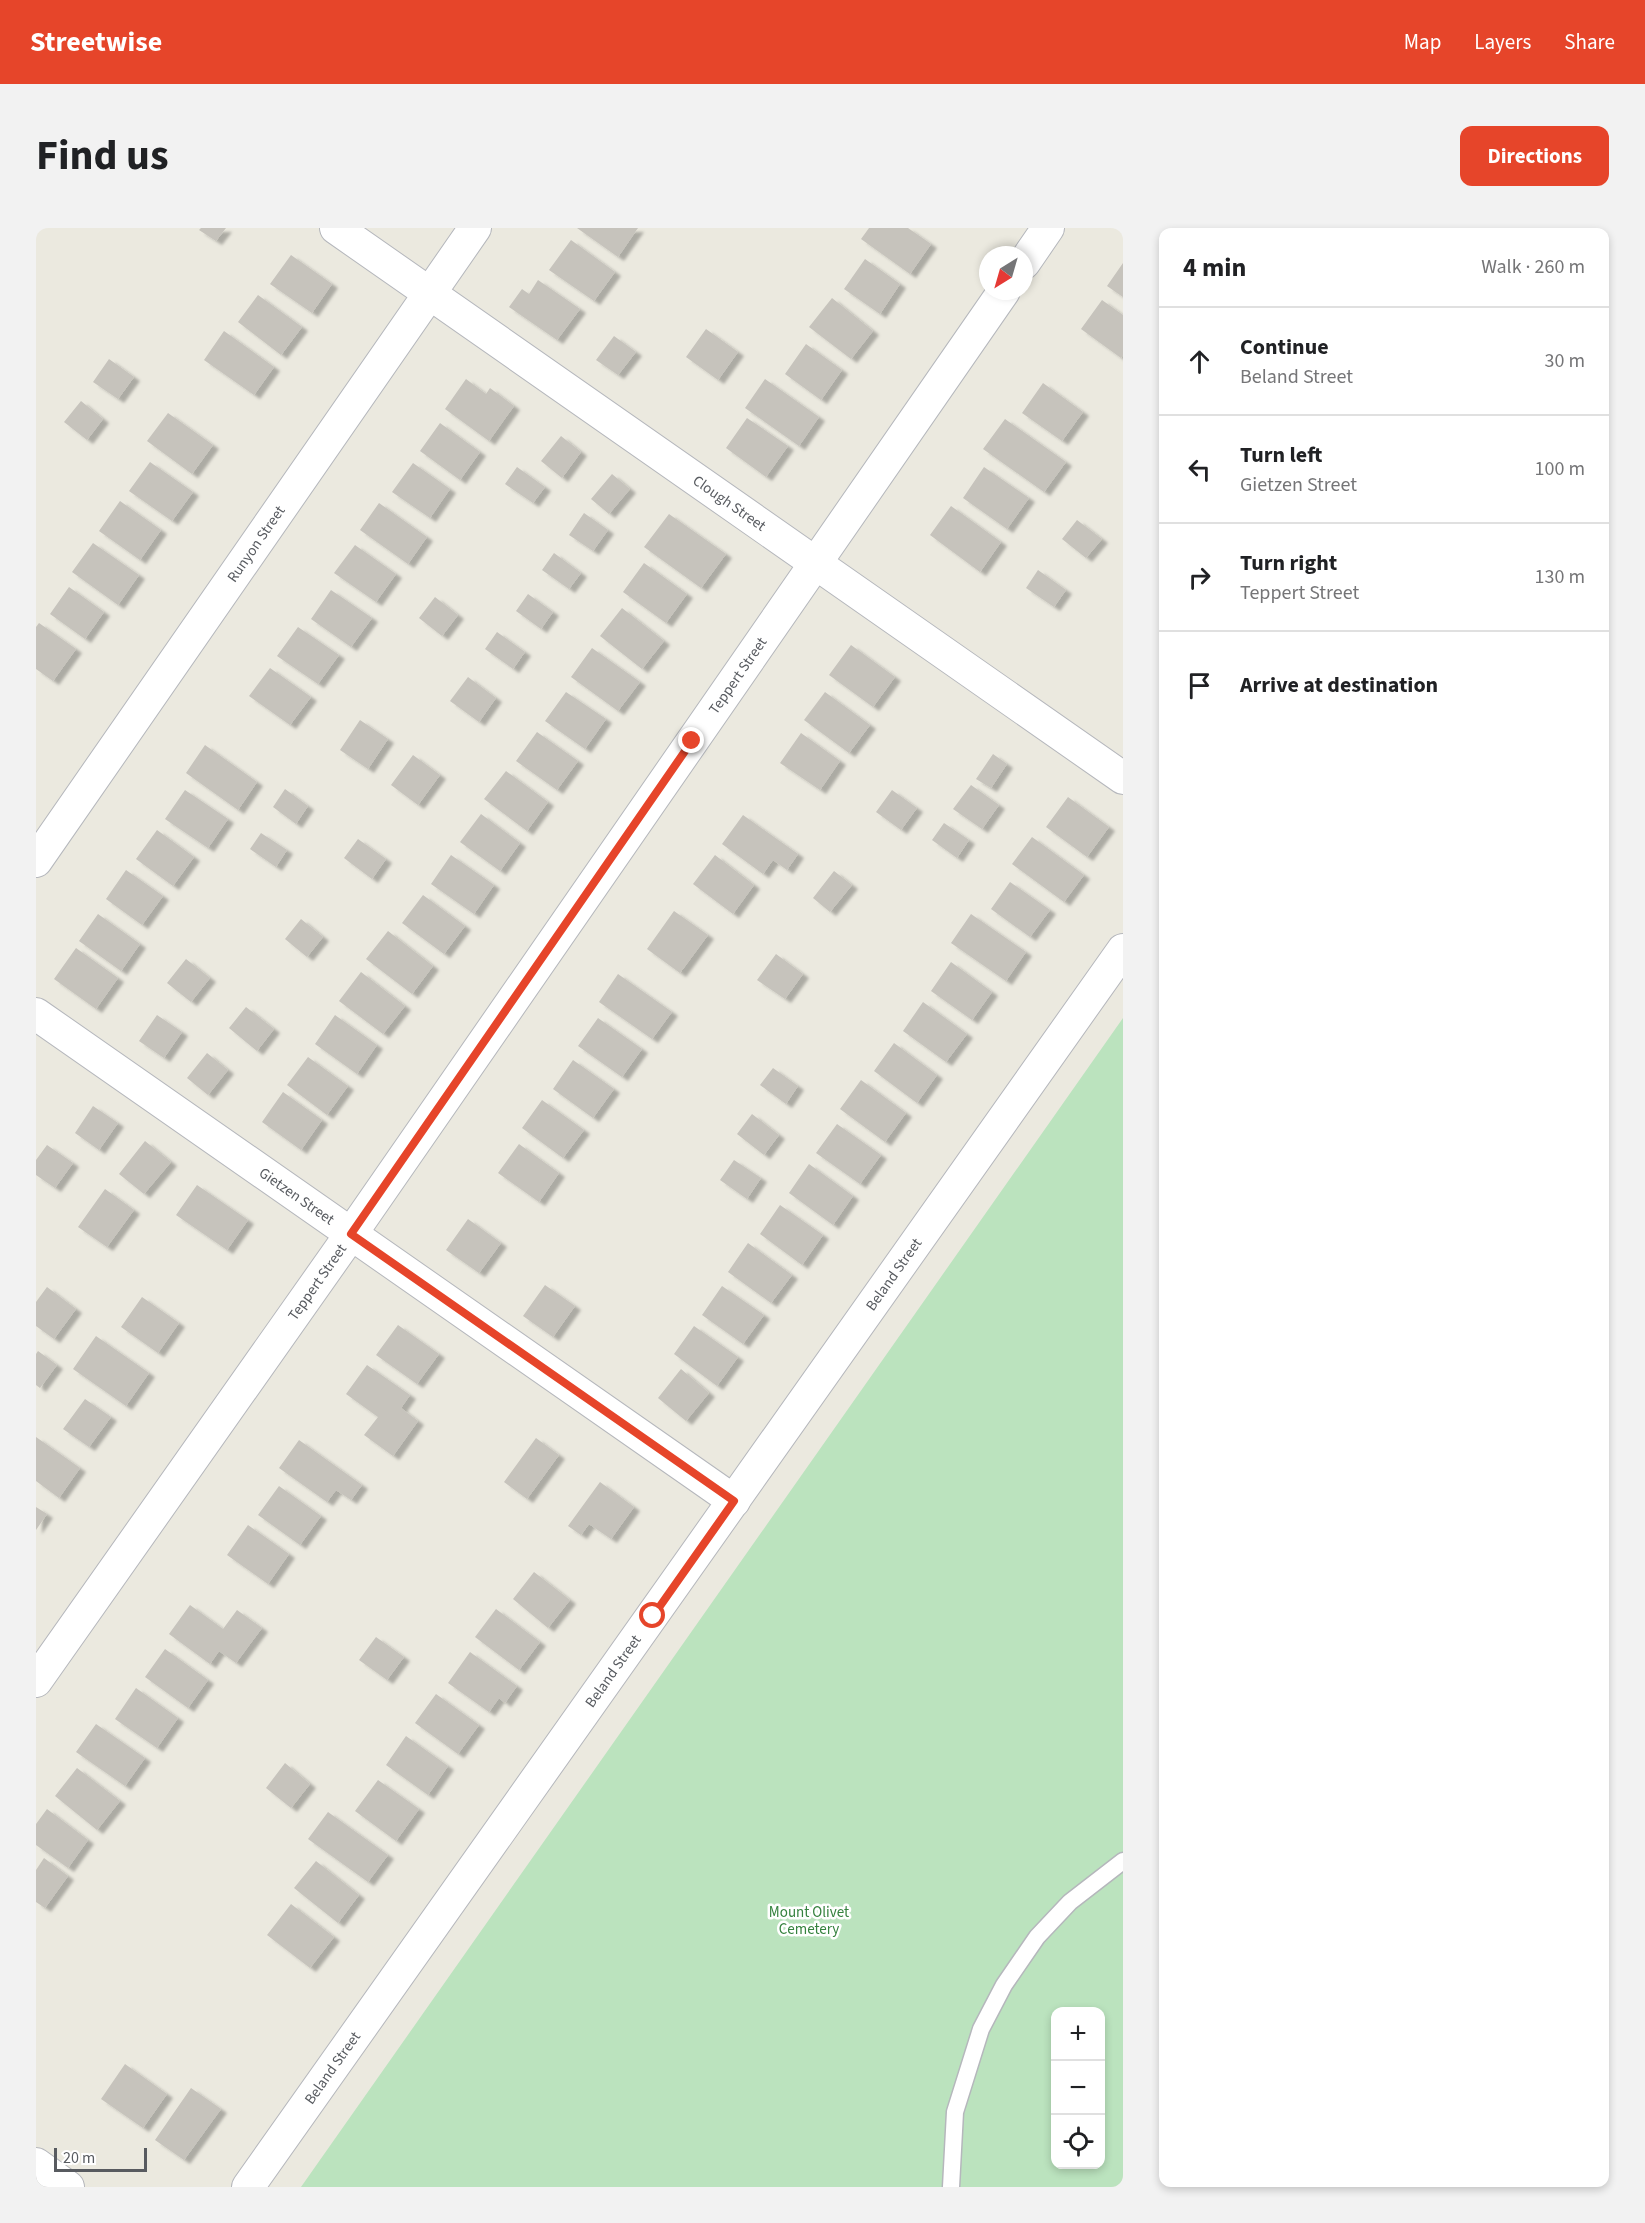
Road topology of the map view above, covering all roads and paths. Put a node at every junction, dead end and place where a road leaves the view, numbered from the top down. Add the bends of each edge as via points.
1 (336, 228) edge
2 (475, 228) edge
3 (1048, 228) edge
4 (1033, 250) edge
5 (430, 294) junction
6 (998, 300) edge
7 (815, 563) junction
8 (1123, 778) edge
9 (36, 861) edge
10 (1123, 950) edge
11 (36, 1014) edge
12 (351, 1234) junction
13 (734, 1501) junction
14 (36, 1681) edge
15 (1123, 1861) edge
16 (36, 2164) edge
17 (68, 2187) edge
18 (248, 2187) edge
19 (951, 2187) edge

1 - 5 street, Clough Street
2 - 5 street, Runyon Street
3 - 4 street
5 - 7 street, Clough Street
5 - 9 street, Runyon Street
6 - 7 street, Teppert Street
7 - 8 street, Clough Street
7 - 12 street, Teppert Street
10 - 13 street, Beland Street
11 - 12 street, Gietzen Street
12 - 13 street, Gietzen Street
12 - 14 street, Teppert Street
13 - 18 street, Beland Street
15 - 19 lane via 1070,1902 1037,1937 1004,1985 981,2029 956,2112
16 - 17 street

